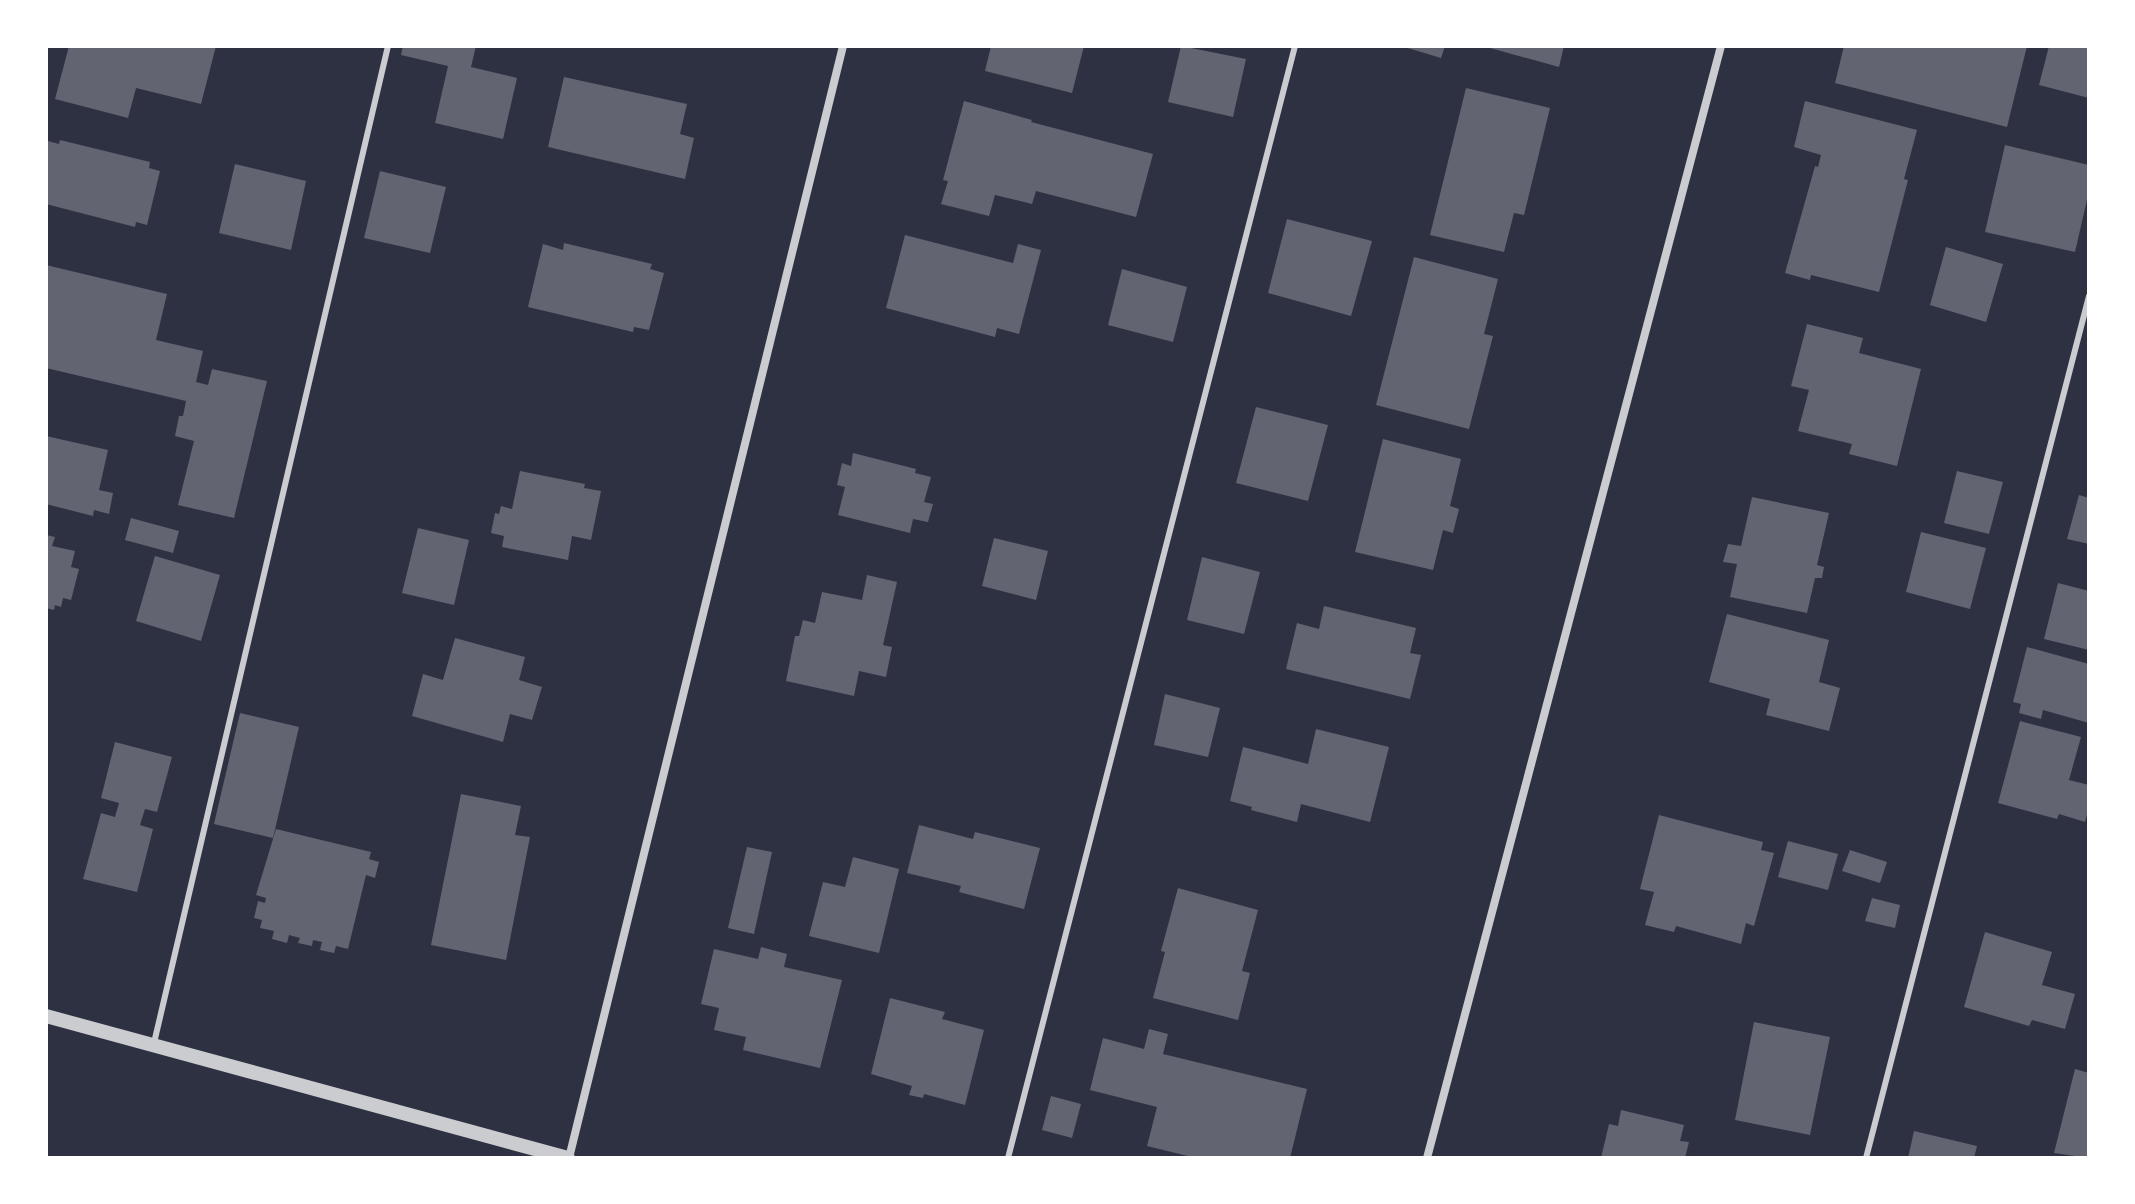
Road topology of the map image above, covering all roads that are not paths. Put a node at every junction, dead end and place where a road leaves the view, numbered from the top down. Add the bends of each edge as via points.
1 (388, 46) edge
2 (843, 46) edge
3 (1295, 46) edge
4 (1721, 46) edge
5 (2089, 296) edge
6 (46, 1016) edge
7 (154, 1045) junction
8 (568, 1158) edge
9 (1008, 1158) edge
10 (1427, 1158) edge
11 (1866, 1158) edge

1 - 7 lane
2 - 8 street
3 - 9 lane
4 - 10 street
5 - 11 lane
6 - 7 street
7 - 8 street

